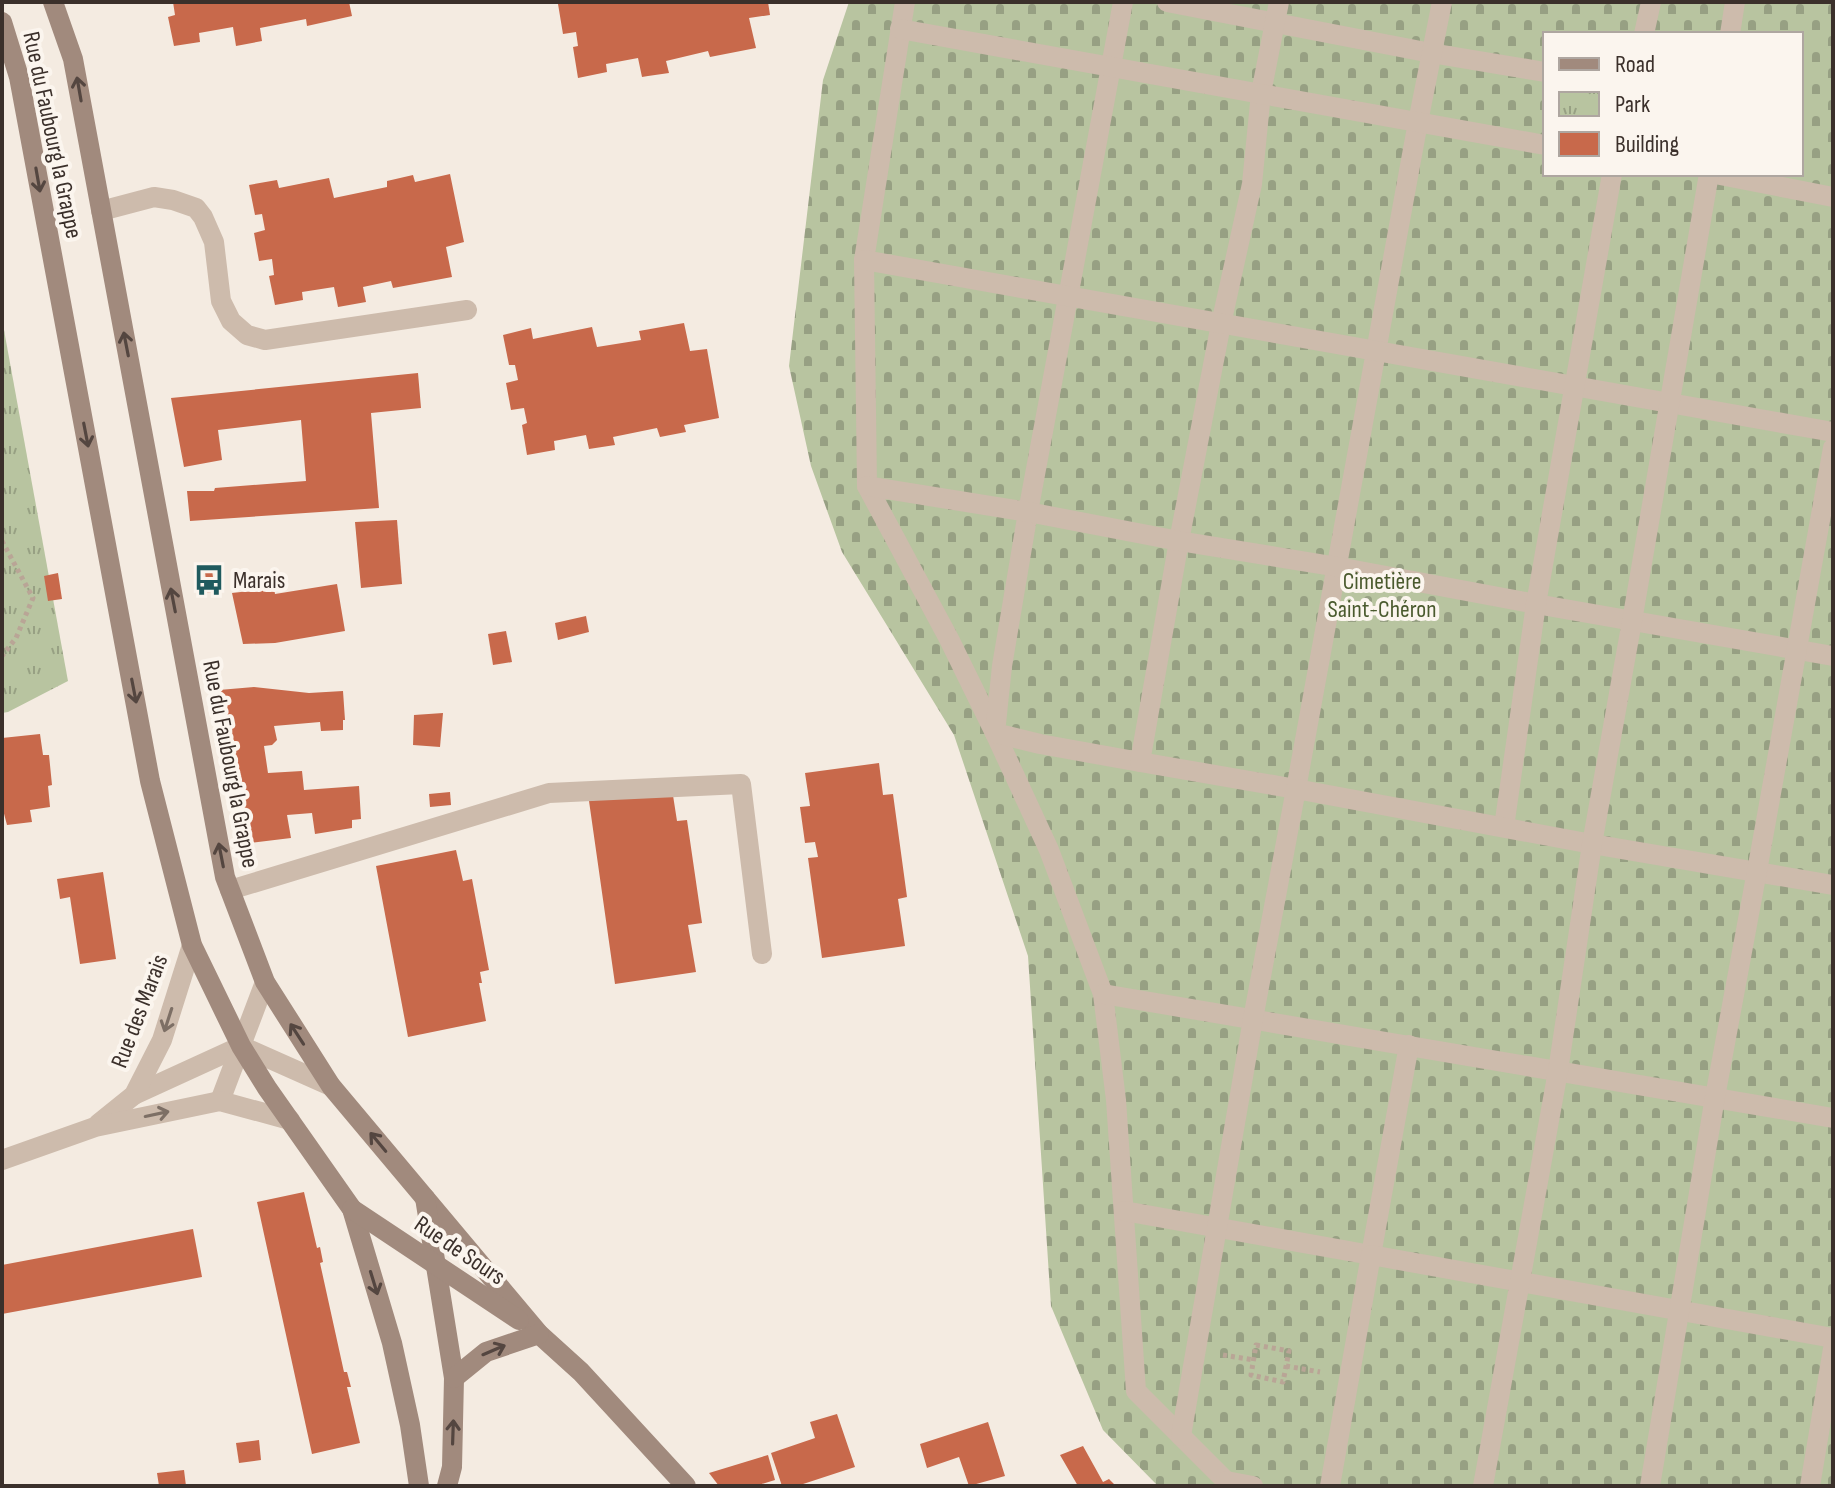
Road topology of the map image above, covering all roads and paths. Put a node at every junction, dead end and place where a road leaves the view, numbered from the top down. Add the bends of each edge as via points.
1 (53, 2) edge
2 (905, 2) edge
3 (1123, 2) edge
4 (1167, 2) edge
5 (1279, 2) edge
6 (1442, 2) edge
7 (1651, 2) edge
8 (1735, 2) edge
9 (2, 22) edge
10 (1274, 23) junction
11 (900, 29) junction
12 (1644, 32) edge
13 (1730, 32) edge
14 (1431, 53) junction
15 (1110, 66) junction
16 (1543, 72) edge
17 (1261, 93) junction
18 (1418, 122) junction
19 (1543, 145) edge
20 (1612, 176) edge
21 (1709, 176) edge
22 (1725, 176) edge
23 (1833, 197) edge
24 (101, 211) junction
25 (864, 260) junction
26 (1068, 296) junction
27 (467, 310) dead end
28 (1221, 324) junction
29 (1377, 352) junction
30 (1575, 387) junction
31 (1668, 405) junction
32 (1833, 432) edge
33 (1833, 448) edge
34 (867, 486) junction
35 (1028, 512) junction
36 (2, 541) edge
37 (1179, 541) junction
38 (1338, 567) junction
39 (1536, 604) junction
40 (1632, 621) junction
41 (1797, 650) junction
42 (2, 656) edge
43 (1833, 656) edge
44 (995, 733) junction
45 (1140, 762) junction
46 (1296, 789) junction
47 (1504, 827) junction
48 (1592, 844) junction
49 (1757, 871) junction
50 (1833, 885) edge
51 (230, 890) junction
52 (192, 945) junction
53 (762, 954) dead end
54 (265, 982) junction
55 (1103, 994) junction
56 (1253, 1019) junction
57 (1409, 1045) junction
58 (241, 1046) junction
59 (1558, 1071) junction
60 (331, 1086) junction
61 (134, 1095) junction
62 (1715, 1097) junction
63 (220, 1101) junction
64 (1833, 1118) edge
65 (290, 1120) junction
66 (95, 1127) junction
67 (2, 1160) edge
68 (425, 1198) junction
69 (352, 1209) junction
70 (1124, 1211) junction
71 (1218, 1228) junction
72 (1371, 1255) junction
73 (436, 1265) junction
74 (1519, 1281) junction
75 (1679, 1310) junction
76 (539, 1334) junction
77 (1833, 1338) edge
78 (1256, 1345) joint
79 (1833, 1349) edge
80 (454, 1378) junction
81 (1181, 1436) junction
82 (1228, 1484) edge
83 (419, 1486) edge
84 (447, 1486) edge
85 (686, 1486) edge
86 (1253, 1486) edge
87 (1330, 1486) edge
88 (1483, 1486) edge
89 (1650, 1486) edge
90 (1810, 1486) edge

24 -> 1 main road, Rue du Faubourg la Grappe via 73,59
2 - 11 street
3 - 15 street
4 - 10 street
5 - 10 street
6 - 14 street
7 - 12 street
8 - 13 street
9 -> 52 main road, Rue du Faubourg la Grappe via 19,77 150,781
10 - 14 street
10 - 17 street
11 - 15 street
11 - 25 street
14 - 16 street
14 - 18 street
15 - 17 street
15 - 26 street
17 - 18 street
17 - 28 street via 1252,184
18 - 19 street
18 - 29 street
20 - 30 street
21 - 31 street
22 - 23 street
24 - 27 street via 154,197 196,208 214,242 221,301 231,321 247,335 265,340
51 -> 24 main road, Rue du Faubourg la Grappe
25 - 26 street
25 - 34 street
26 - 28 street
26 - 35 street
28 - 29 street
28 - 37 street
29 - 30 street
29 - 38 street
30 - 31 street
30 - 39 street
31 - 32 street
31 - 40 street
33 - 41 street
34 - 35 street
34 - 44 street
35 - 37 street
35 - 44 street
36 - 42 path via 33,598
37 - 38 street
37 - 45 street
38 - 39 street
38 - 46 street
39 - 40 street
39 - 47 street
40 - 41 street
40 - 48 street
41 - 43 street
41 - 49 street
44 - 45 street
44 - 55 street via 1049,850
45 - 46 street
46 - 47 street
46 - 56 street
47 - 48 street
48 - 49 street
48 - 59 street
49 - 50 street
49 - 62 street
51 - 53 street via 549,793 741,784
51 - 54 main road, Rue du Faubourg la Grappe
52 - 58 main road, Rue du Faubourg la Grappe
52 -> 61 street, Rue des Marais via 162,1040
54 - 58 street
60 -> 54 main road, Rue du Faubourg la Grappe
55 - 56 street
55 - 70 street
56 - 57 street
56 - 71 street
57 - 59 street
57 - 72 street
58 - 60 street
58 - 61 street, Rue des Marais
58 - 63 street
58 - 65 main road, Rue du Faubourg la Grappe
59 - 62 street
59 - 74 street
68 -> 60 main road, Rue du Faubourg la Grappe
61 - 66 street, Rue des Marais
62 - 64 street
62 - 75 street
63 - 65 street, Rue des Marais
66 -> 63 street, Rue des Marais
65 - 69 main road, Rue du Faubourg la Grappe
66 - 67 street, Rue des Marais
68 - 73 main road
68 - 76 main road, Rue de Sours
69 - 73 main road, Rue de Sours
69 -> 83 main road, Rue du Faubourg la Grappe via 392,1343
70 - 71 street
70 - 81 street via 1136,1391
71 - 72 street
71 - 81 street
72 - 74 street
72 - 87 street
73 - 76 main road, Rue de Sours
73 - 80 main road
74 - 75 street
74 - 88 street
75 - 77 street
75 - 89 street
80 -> 76 main road via 486,1352
76 - 85 main road, Rue de Sours
78 - 78 path via 1251,1375 1283,1382 1289,1351
79 - 90 street
84 -> 80 main road
81 - 82 street
82 - 86 street

